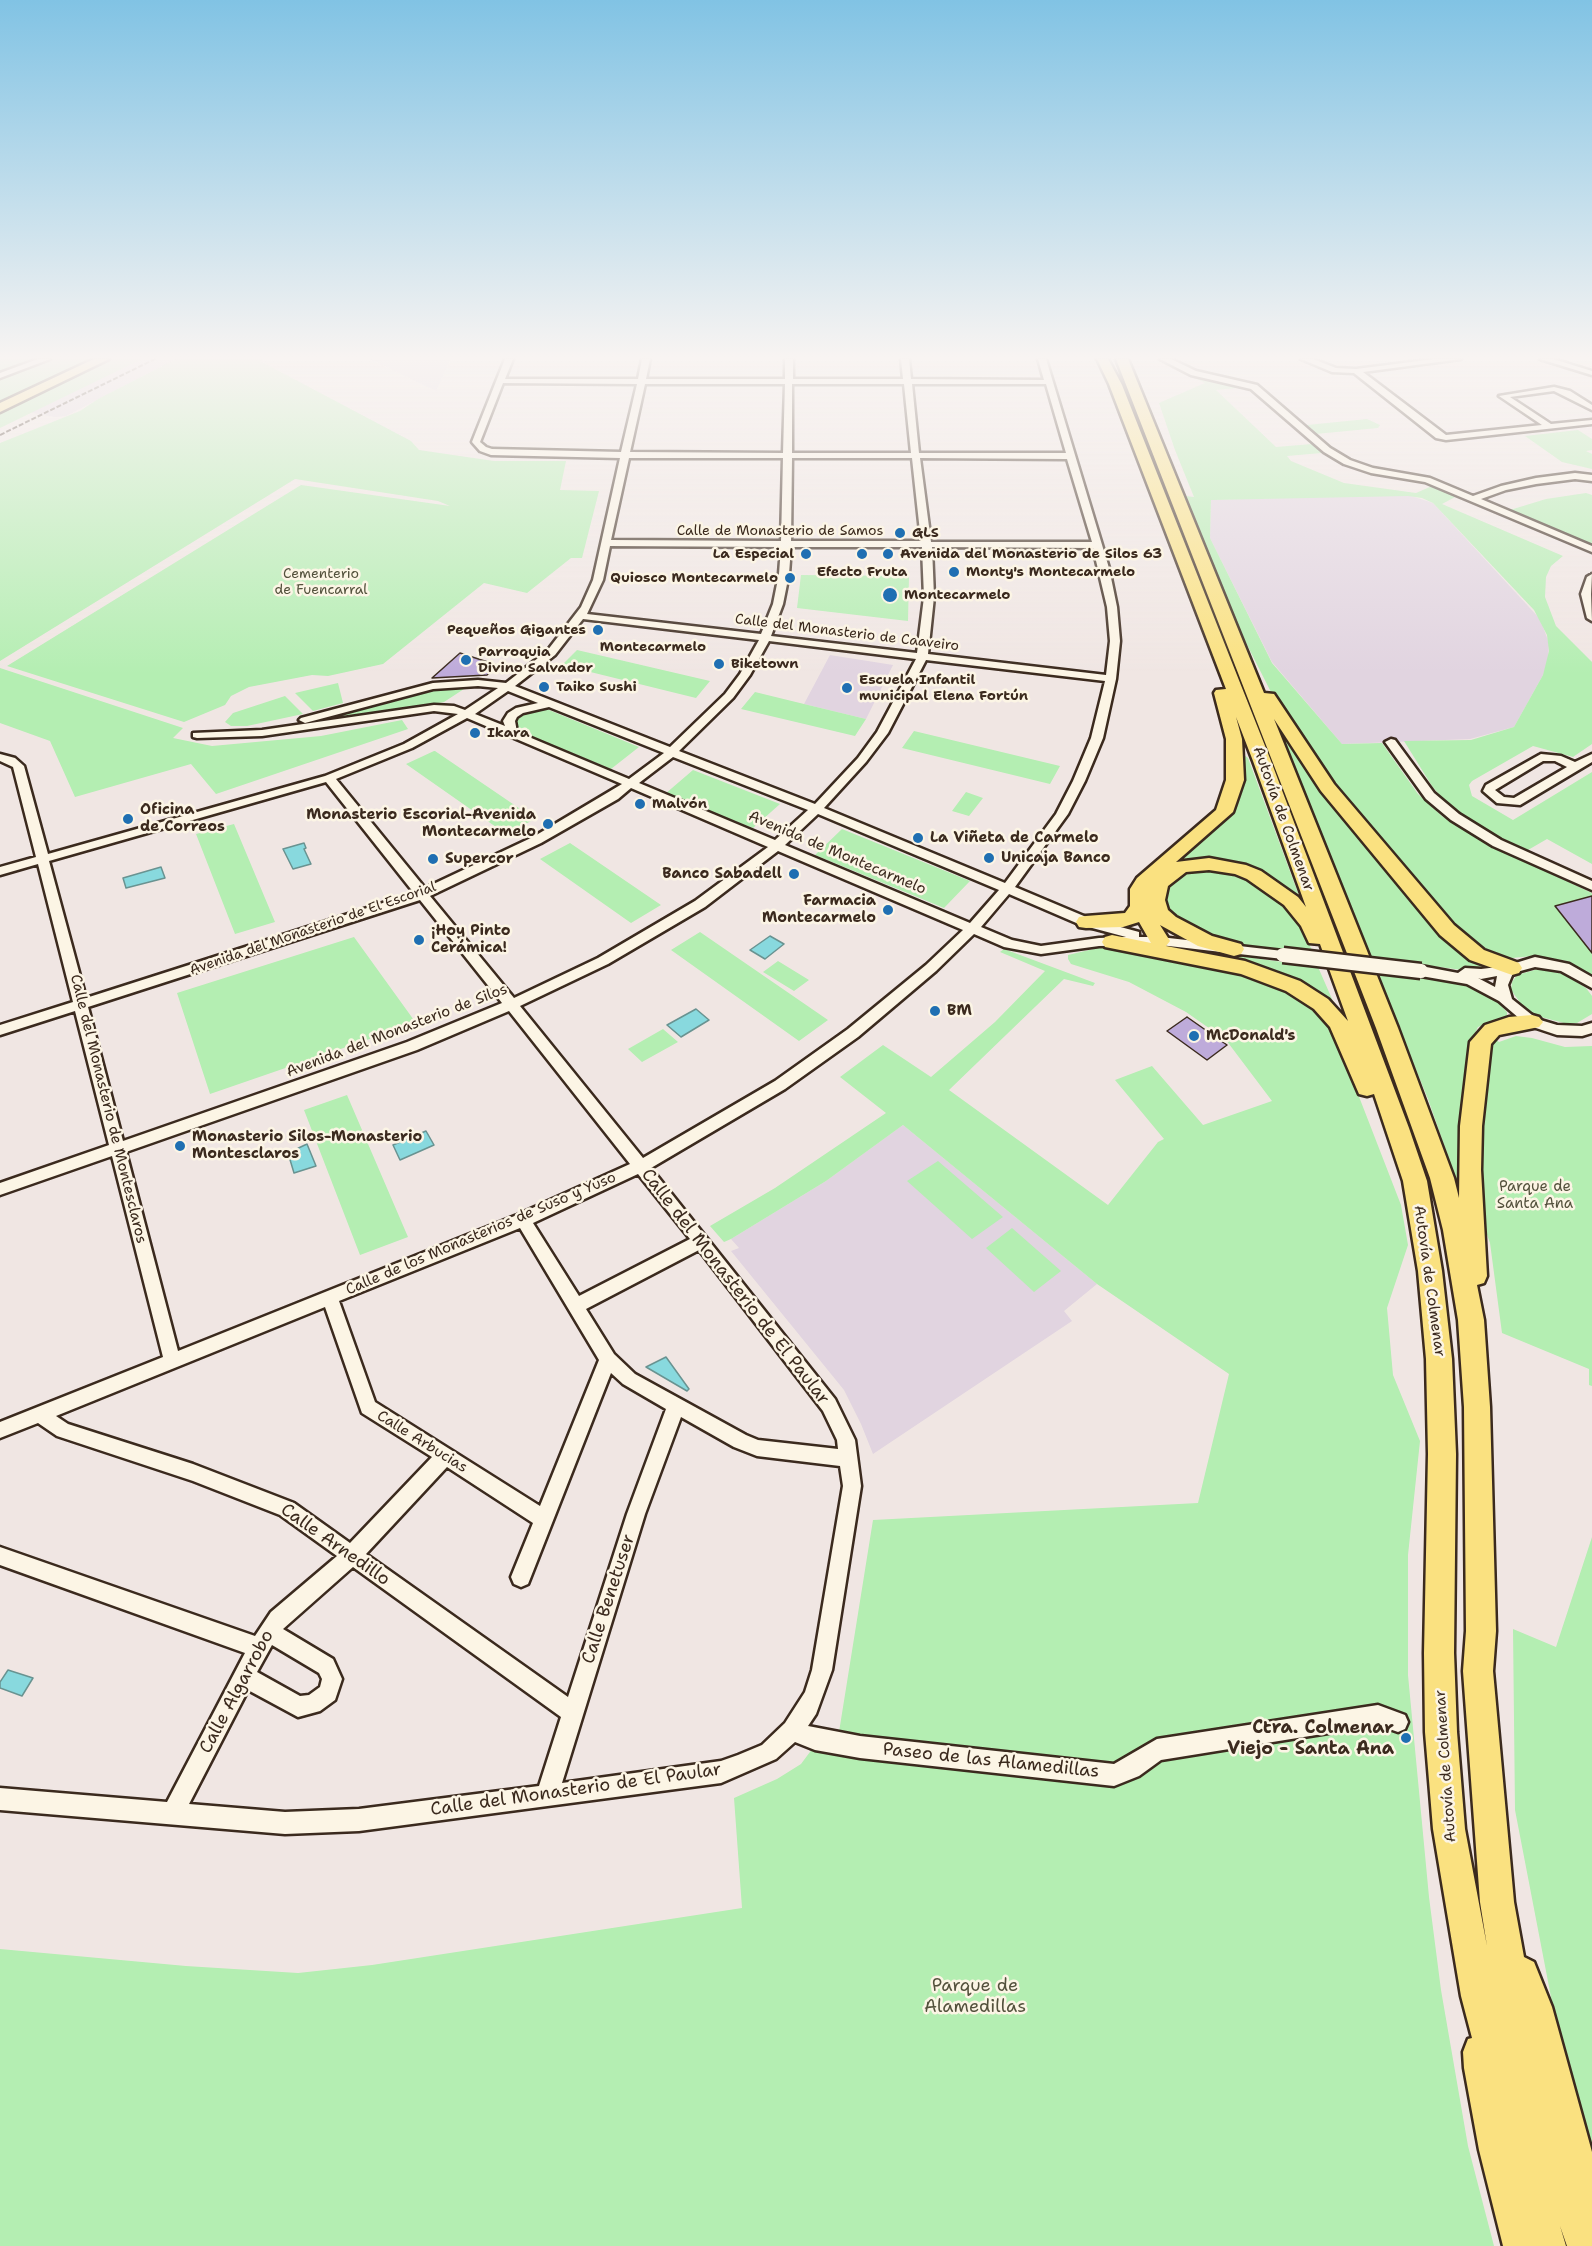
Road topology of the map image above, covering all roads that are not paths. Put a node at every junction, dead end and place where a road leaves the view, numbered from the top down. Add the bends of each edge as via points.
1 (622, 464) edge
2 (786, 464) edge
3 (917, 464) edge
4 (1073, 464) edge
5 (1146, 464) edge
6 (1164, 464) edge
7 (1354, 464) edge
8 (1592, 478) edge
9 (1474, 499) junction
10 (607, 543) junction
11 (786, 544) junction
12 (926, 544) junction
13 (1097, 545) junction
14 (1592, 549) edge
15 (1188, 574) junction
16 (1592, 577) edge
17 (580, 616) junction
18 (1592, 616) edge
19 (1229, 624) junction
20 (765, 638) junction
21 (922, 657) junction
22 (1111, 679) junction
23 (508, 687) junction
24 (552, 704) junction
25 (467, 714) junction
26 (262, 733) junction
27 (512, 733) junction
28 (198, 735) dead end
29 (1391, 742) dead end
30 (672, 752) junction
31 (0, 757) edge
32 (1590, 760) edge
33 (1575, 767) junction
34 (329, 778) junction
35 (630, 784) junction
36 (817, 809) junction
37 (777, 846) junction
38 (44, 859) junction
39 (0, 871) edge
40 (1592, 886) edge
41 (1007, 889) junction
42 (421, 895) junction
43 (1140, 907) junction
44 (1086, 922) junction
45 (973, 928) junction
46 (1160, 941) junction
47 (1112, 942) junction
48 (1234, 949) junction
49 (1510, 969) junction
50 (1447, 974) junction
51 (1592, 983) edge
52 (1503, 997) junction
53 (82, 1005) junction
54 (511, 1005) junction
55 (1356, 1017) junction
56 (1532, 1022) junction
57 (1509, 1024) junction
58 (1592, 1028) edge
59 (0, 1030) edge
60 (1592, 1038) edge
61 (118, 1149) junction
62 (641, 1166) junction
63 (1414, 1181) junction
64 (0, 1189) edge
65 (523, 1220) junction
66 (701, 1241) junction
67 (330, 1298) junction
68 (576, 1306) junction
69 (1471, 1320) junction
70 (608, 1359) junction
71 (172, 1360) junction
72 (676, 1405) junction
73 (39, 1414) junction
74 (0, 1430) edge
75 (445, 1456) junction
76 (850, 1459) junction
77 (544, 1519) junction
78 (351, 1556) junction
79 (0, 1557) edge
80 (521, 1577) dead end
81 (264, 1640) junction
82 (246, 1677) junction
83 (573, 1713) junction
84 (1398, 1722) dead end
85 (792, 1730) junction
86 (547, 1795) junction
87 (0, 1799) edge
88 (172, 1814) junction
89 (1497, 1902) junction
90 (1479, 1996) junction
91 (1592, 2212) edge
92 (1522, 2246) edge
93 (1547, 2246) edge
94 (1586, 2246) edge

1 - 10 street
2 - 11 street, Avenida del Monasterio de El Escorial
3 - 12 street, Avenida del Monasterio de Silos
4 - 13 street, Calle de los Monasterios de Suso y Yuso
5 - 15 highway, Autovía de Colmenar
6 - 19 highway, Autovía de Colmenar
7 - 9 street via 1419,477
8 - 9 street via 1536,481
9 - 14 street
10 - 11 street, Calle de Monasterio de Samos
10 - 17 street via 598,580
11 - 12 street, Calle de Monasterio de Samos
11 - 20 street, Avenida del Monasterio de El Escorial via 778,604
12 - 13 street, Calle de Monasterio de Samos
12 - 21 street, Avenida del Monasterio de Silos via 929,597
13 - 22 street, Calle de los Monasterios de Suso y Yuso via 1112,607 1115,642
15 - 43 highway via 1196,614 1234,739 1235,780 1224,812 1144,882
15 - 55 highway, Autovía de Colmenar
16 - 18 street via 1586,594
17 - 20 street, Calle del Monasterio de Caaveiro
17 - 23 street via 551,653
19 - 49 highway via 1277,713 1327,786 1460,942 1477,955
19 - 69 highway, Autovía de Colmenar via 1442,1178
20 - 21 street, Calle del Monasterio de Caaveiro
20 - 30 street, Avenida del Monasterio de El Escorial via 729,696
21 - 22 street, Calle del Monasterio de Caaveiro
21 - 36 street, Avenida del Monasterio de Silos via 882,733
22 - 41 street, Calle de los Monasterios de Suso y Yuso via 1097,738 1079,781 1046,839
23 - 24 street, Avenida de Montecarmelo
23 - 25 street
23 - 26 street, Avenida de Montecarmelo via 478,683 433,686
24 - 27 street via 520,710 509,721
24 - 30 street, Avenida de Montecarmelo
25 - 26 street, Avenida de Montecarmelo via 434,708
25 - 27 street, Avenida de Montecarmelo
25 - 34 street via 408,746
26 - 28 street
27 - 35 street, Avenida de Montecarmelo
29 - 40 street via 1424,789 1455,818 1497,843
30 - 35 street, Avenida del Monasterio de El Escorial
30 - 36 street, Avenida de Montecarmelo
31 - 38 street, Calle del Monasterio de Montesclaros via 18,766
32 - 33 street
33 - 33 street via 1557,758 1541,757 1489,791 1501,800 1516,802
34 - 38 street
34 - 42 street, Calle del Monasterio de El Paular
35 - 37 street, Avenida de Montecarmelo
35 - 42 street, Avenida del Monasterio de El Escorial via 537,840
36 - 37 street, Avenida del Monasterio de Silos
36 - 41 street, Avenida de Montecarmelo
37 - 45 street, Avenida de Montecarmelo
37 - 54 street, Avenida del Monasterio de Silos via 743,874 651,934
38 - 39 street
38 - 53 street, Calle del Monasterio de Montesclaros
41 - 44 street, Avenida de Montecarmelo
41 - 45 street, Calle de los Monasterios de Suso y Yuso
42 - 53 street, Avenida del Monasterio de El Escorial
42 - 54 street, Calle del Monasterio de El Paular
43 - 44 highway via 1123,921
43 - 46 highway
44 - 46 street, Avenida de Montecarmelo
45 - 47 street, Avenida de Montecarmelo via 1031,949
45 - 62 street, Calle de los Monasterios de Suso y Yuso via 853,1033 780,1085
46 - 47 street, Avenida de Montecarmelo
46 - 48 street, Avenida de Montecarmelo
47 - 63 highway via 1245,968 1293,986 1321,1004 1339,1024 1390,1143
48 - 50 street, Avenida de Montecarmelo, bridge
48 - 55 highway via 1205,941 1169,922 1155,900 1160,882 1181,867 1209,864 1239,869 1270,885 1291,901 1310,924
49 - 50 street
49 - 51 street via 1522,964 1549,964 1578,973
49 - 52 street via 1502,978
50 - 52 street via 1482,984
52 - 56 street
53 - 59 street, Avenida del Monasterio de El Escorial
53 - 61 street, Calle del Monasterio de Montesclaros
54 - 61 street, Avenida del Monasterio de Silos via 412,1046
54 - 62 street, Calle del Monasterio de El Paular
55 - 63 highway, Autovía de Colmenar
56 - 57 highway
56 - 58 street via 1557,1030
57 - 60 street via 1553,1037
57 - 69 highway via 1492,1030 1481,1042 1469,1170 1475,1282
61 - 64 street, Avenida del Monasterio de Silos
61 - 71 street, Calle del Monasterio de Montesclaros
62 - 65 street, Calle de los Monasterios de Suso y Yuso
62 - 66 street, Calle del Monasterio de El Paular
63 - 90 highway, Autovía de Colmenar via 1440,1359 1441,1732 1449,1829
65 - 67 street, Calle de los Monasterios de Suso y Yuso
65 - 68 street
66 - 68 street
66 - 76 street, Calle del Monasterio de El Paular via 829,1405 846,1440
67 - 71 street, Calle de los Monasterios de Suso y Yuso
67 - 75 street, Calle Arbucias via 368,1407
68 - 70 street
69 - 89 highway, Autovía de Colmenar via 1478,1419 1478,1671
70 - 72 street via 629,1379
70 - 77 street
71 - 73 street, Calle de los Monasterios de Suso y Yuso
72 - 76 street via 757,1448
72 - 83 street, Calle Benetuser via 636,1514
73 - 74 street, Calle de los Monasterios de Suso y Yuso
73 - 78 street, Calle Arnedillo via 63,1430 287,1509
75 - 77 street, Calle Arbucias
75 - 78 street, Calle Algarrobo
76 - 85 street, Calle del Monasterio de El Paular via 852,1486 822,1670 809,1707
77 - 80 street
78 - 81 street, Calle Algarrobo via 278,1619
78 - 83 street, Calle Arnedillo
79 - 81 street
81 - 82 street, Calle Algarrobo
81 - 82 street via 326,1666 332,1679 328,1693 313,1704 298,1707
82 - 88 street, Calle Algarrobo
83 - 86 street, Calle Benetuser
84 - 85 street, Paseo de las Alamedillas via 1378,1715 1178,1746 1157,1750 1131,1768 1114,1774 860,1747 815,1739
85 - 86 street, Calle del Monasterio de El Paular via 769,1752 721,1772
86 - 88 street, Calle del Monasterio de El Paular via 358,1820 285,1823
87 - 88 street, Calle del Monasterio de El Paular
89 - 91 highway via 1534,2007
89 - 94 highway, Autovía de Colmenar via 1520,2021
90 - 92 highway via 1482,2068
90 - 93 highway, Autovía de Colmenar

